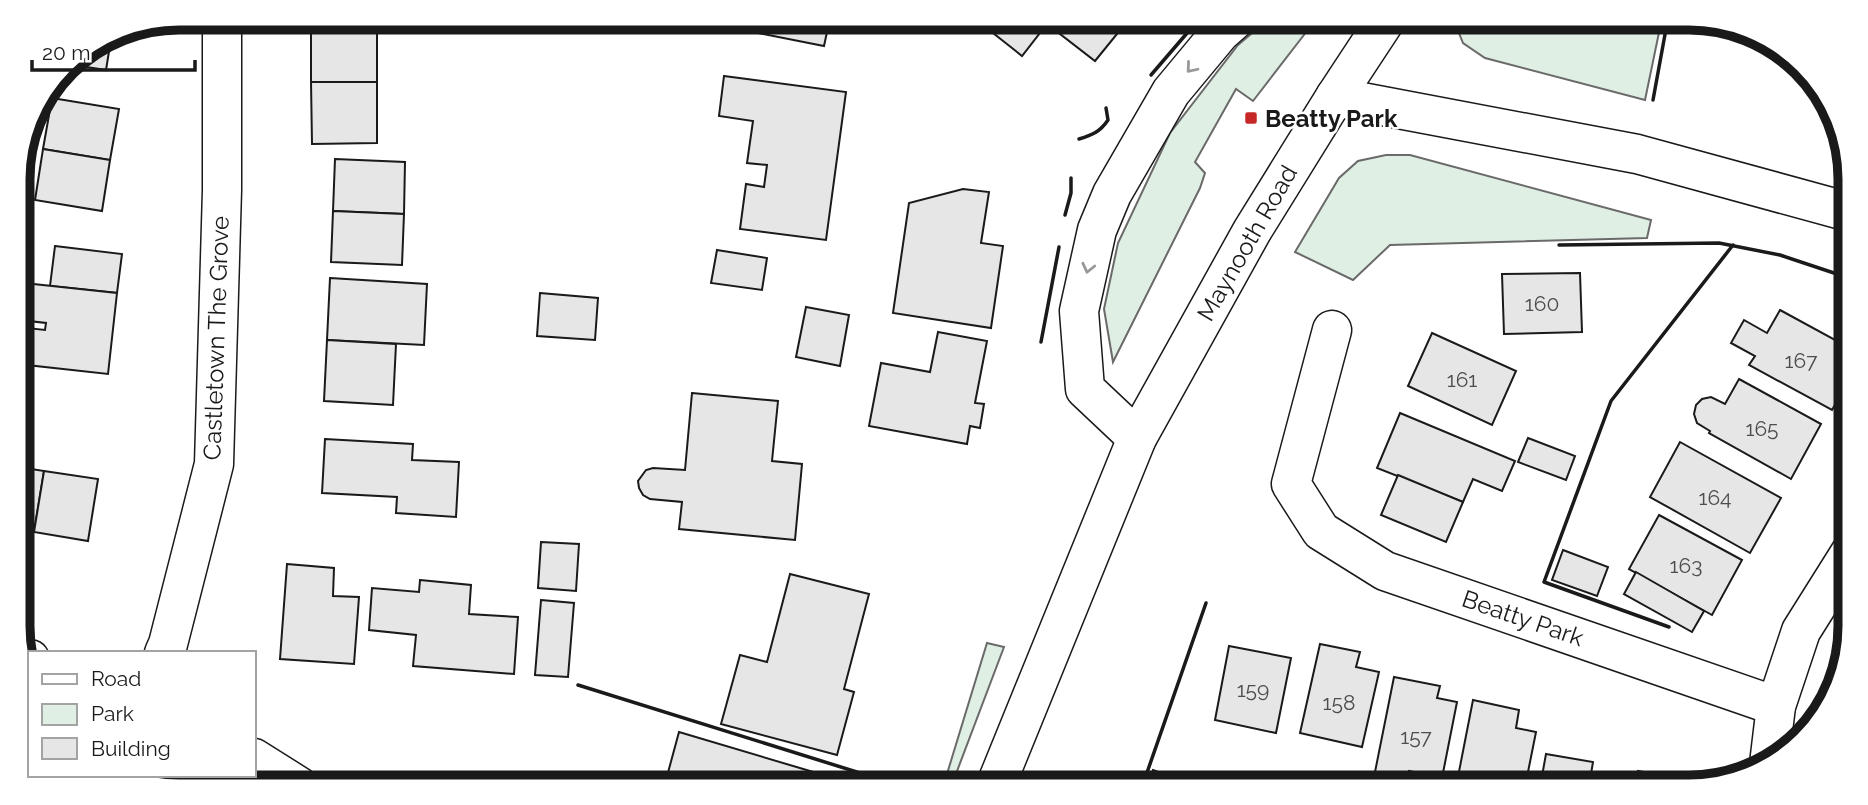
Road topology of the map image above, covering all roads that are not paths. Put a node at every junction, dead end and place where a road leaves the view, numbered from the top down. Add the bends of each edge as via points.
1 (222, 30) edge
2 (1223, 30) edge
3 (1379, 30) edge
4 (1335, 97) junction
5 (1838, 209) edge
6 (1332, 330) dead end
7 (1137, 438) junction
8 (1838, 571) edge
9 (165, 651) edge
10 (1776, 706) junction
11 (1771, 751) edge
12 (256, 759) edge
13 (283, 775) edge
14 (1000, 775) edge

1 - 9 street, Castletown The Grove via 214,464
2 -> 7 street via 1171,92 1112,194 1095,238 1079,311 1085,389
3 - 4 street, Maynooth Road
4 - 5 street via 1637,154
4 - 7 street, Maynooth Road via 1252,231
6 - 10 street, Beatty Park via 1291,484 1321,531 1385,571
7 - 14 street, Maynooth Road
8 - 10 street via 1801,631
10 - 11 street
12 - 13 street

